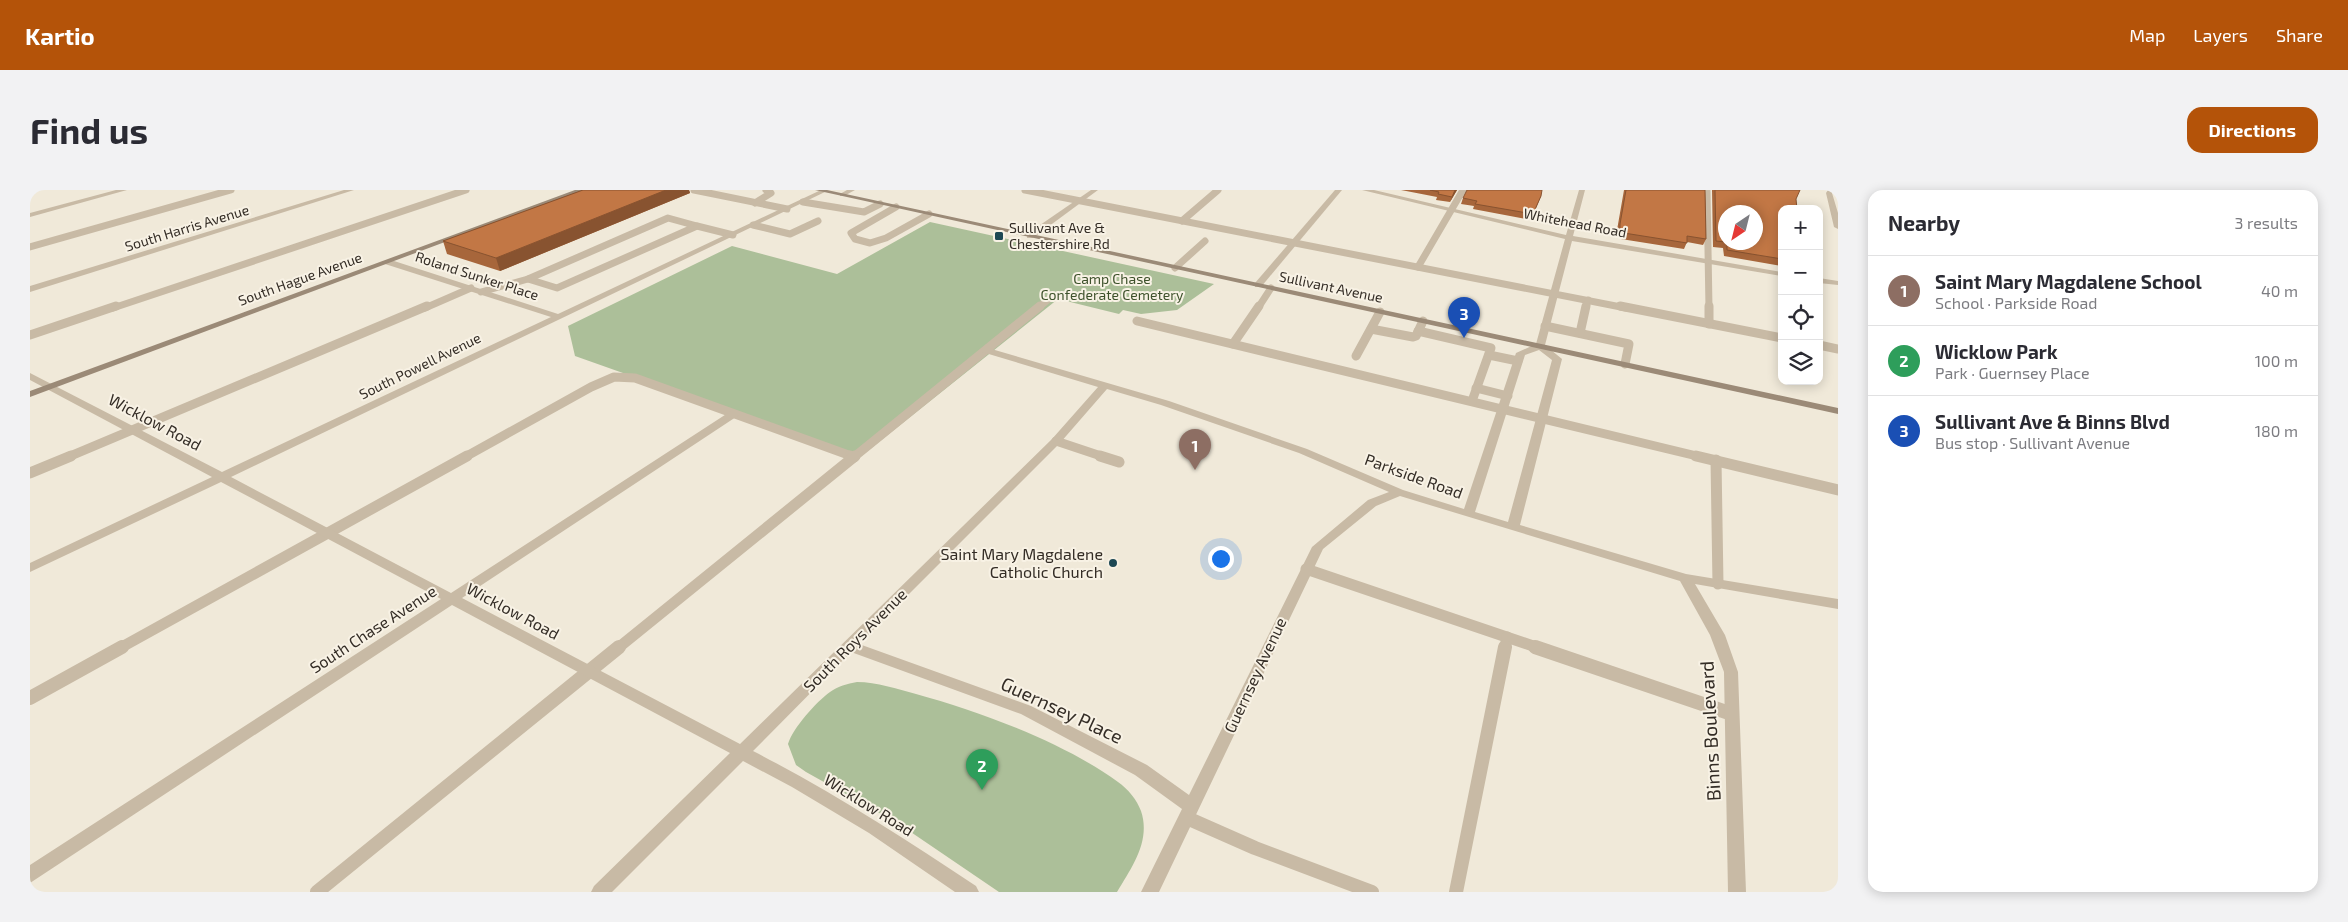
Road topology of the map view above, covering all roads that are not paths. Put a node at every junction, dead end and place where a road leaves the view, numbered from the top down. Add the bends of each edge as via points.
1 (124, 190) edge
2 (231, 190) edge
3 (351, 190) edge
4 (466, 190) edge
5 (581, 190) edge
6 (694, 190) edge
7 (766, 190) edge
8 (852, 190) edge
9 (1026, 190) edge
10 (1096, 190) edge
11 (1218, 190) edge
12 (1339, 190) edge
13 (1365, 190) edge
14 (1463, 190) edge
15 (1582, 190) edge
16 (1708, 190) edge
17 (1831, 190) edge
18 (821, 191) edge
19 (842, 195) junction
20 (1080, 201) junction
21 (803, 202) junction
22 (755, 203) junction
23 (880, 204) junction
24 (896, 207) junction
25 (787, 209) junction
26 (1451, 210) junction
27 (928, 214) junction
28 (30, 215) edge
29 (818, 221) dead end
30 (1182, 221) junction
31 (753, 225) junction
32 (697, 226) junction
33 (1838, 227) edge
34 (733, 235) junction
35 (1030, 236) junction
36 (1570, 238) junction
37 (1205, 241) dead end
38 (1294, 243) junction
39 (30, 247) edge
40 (1708, 261) junction
41 (388, 262) junction
42 (1418, 267) junction
43 (1175, 268) junction
44 (1778, 273) edge
45 (528, 279) junction
46 (1823, 281) edge
47 (1838, 283) edge
48 (1258, 285) junction
49 (471, 288) junction
50 (1271, 288) junction
51 (30, 289) edge
52 (481, 292) junction
53 (1554, 294) junction
54 (1050, 298) dead end
55 (1588, 300) junction
56 (1380, 312) junction
57 (559, 316) junction
58 (1137, 321) dead end
59 (1423, 321) junction
60 (1709, 324) junction
61 (1545, 326) junction
62 (1453, 328) junction
63 (1371, 329) junction
64 (1418, 332) junction
65 (30, 334) edge
66 (1580, 334) junction
67 (1495, 337) junction
68 (1778, 337) edge
69 (1448, 338) junction
70 (1233, 344) junction
71 (1540, 346) junction
72 (1823, 346) edge
73 (1838, 349) edge
74 (985, 350) junction
75 (1490, 352) junction
76 (1356, 356) dead end
77 (1518, 361) junction
78 (1625, 364) junction
79 (30, 376) edge
80 (1106, 384) junction
81 (51, 386) junction
82 (1476, 388) junction
83 (30, 394) edge
84 (1508, 396) junction
85 (1472, 401) junction
86 (1504, 408) junction
87 (1838, 411) edge
88 (735, 413) junction
89 (1543, 418) junction
90 (133, 430) junction
91 (1056, 441) junction
92 (854, 457) junction
93 (1716, 460) junction
94 (1119, 462) dead end
95 (30, 473) edge
96 (223, 477) junction
97 (1838, 490) edge
98 (1399, 492) junction
99 (1468, 514) junction
100 (1513, 528) junction
101 (329, 533) junction
102 (30, 568) edge
103 (1306, 569) junction
104 (1684, 578) junction
105 (1718, 584) junction
106 (452, 599) junction
107 (1838, 604) edge
108 (1507, 637) junction
109 (850, 646) junction
110 (589, 672) junction
111 (30, 698) edge
112 (1732, 714) junction
113 (740, 752) junction
114 (1190, 812) junction
115 (30, 875) edge
116 (316, 892) edge
117 (600, 892) edge
118 (970, 892) edge
119 (1150, 892) edge
120 (1372, 892) edge
121 (1456, 892) edge
122 (1736, 892) edge

1 - 28 street
2 - 39 lane
3 - 51 street, South Harris Avenue
4 - 65 lane
5 - 41 main road, South Hague Avenue
6 - 22 lane
7 - 22 lane via 770,193
8 - 19 street
9 - 20 lane
10 - 20 street
11 - 30 lane
12 - 38 street
13 - 26 street, Whitehead Road
14 - 26 lane
15 - 36 street
16 - 40 lane
17 - 33 street via 1830,205
18 - 19 main road, Sullivant Avenue
18 - 21 street, South Powell Avenue
19 - 23 main road, Sullivant Avenue
20 - 30 lane
20 - 35 street
21 - 23 lane via 864,212
21 - 25 street, South Powell Avenue
22 - 25 lane
23 - 24 main road, Sullivant Avenue
24 - 27 main road, Sullivant Avenue
24 - 27 lane via 850,233 855,239 870,243 886,238
25 - 31 street, South Powell Avenue
26 - 36 street, Whitehead Road
26 - 42 lane
27 - 35 main road, Sullivant Avenue
29 - 31 lane via 790,234
30 - 38 lane
31 - 34 street, South Powell Avenue
32 - 34 lane
32 - 45 lane via 668,218
32 - 45 lane via 557,288
34 - 57 street, South Powell Avenue
35 - 43 main road, Sullivant Avenue
36 - 40 street, Whitehead Road
36 - 53 street
37 - 43 lane
38 - 42 lane
38 - 48 street
40 - 44 street, Whitehead Road
40 - 60 lane
41 - 49 street, Roland Sunker Place
41 - 81 main road, South Hague Avenue
42 - 53 lane
43 - 48 main road, Sullivant Avenue
45 - 52 lane
46 - 47 street
48 - 50 main road, Sullivant Avenue
49 - 52 street, Roland Sunker Place
49 - 90 lane
50 - 56 main road, Sullivant Avenue
50 - 70 lane
52 - 57 street, Roland Sunker Place
53 - 55 lane
53 - 61 street
54 - 74 lane
55 - 60 lane
55 - 66 lane
56 - 59 main road, Sullivant Avenue
56 - 63 lane
57 - 96 street, South Powell Avenue
58 - 70 lane
59 - 62 main road, Sullivant Avenue
59 - 64 lane
60 - 68 lane
61 - 66 lane
61 - 71 street
62 - 67 main road, Sullivant Avenue
62 - 69 lane
63 - 64 lane via 1413,337
63 - 76 lane
64 - 69 lane
66 - 78 lane via 1629,344
67 - 71 main road, Sullivant Avenue
67 - 75 lane
69 - 75 lane
70 - 85 lane
71 - 77 street via 1521,353
71 - 78 main road, Sullivant Avenue
71 - 89 street via 1557,359
72 - 73 lane
74 - 80 street, Parkside Road
74 - 92 lane
75 - 77 lane
75 - 82 lane
77 - 84 street
78 - 87 main road, Sullivant Avenue
79 - 81 street, Wicklow Road
80 - 91 street, South Roys Avenue
80 - 98 street, Parkside Road via 1302,451
81 - 83 main road, South Hague Avenue
81 - 90 street, Wicklow Road
82 - 84 lane
82 - 85 lane
84 - 86 street
85 - 86 lane
86 - 89 lane
86 - 99 street
88 - 92 lane
88 - 101 lane via 635,378 614,378 591,387
88 - 106 street, South Chase Avenue
89 - 93 lane
89 - 100 street
90 - 95 lane
90 - 96 street, Wicklow Road
91 - 94 lane
91 - 109 street, South Roys Avenue
92 - 110 lane
93 - 97 lane
93 - 105 lane
96 - 101 street, Wicklow Road
96 - 102 street, South Powell Avenue
98 - 99 street, Parkside Road
98 - 103 street, Guernsey Avenue via 1372,504 1318,547
99 - 100 street, Parkside Road
100 - 104 street, Parkside Road
101 - 106 street, Wicklow Road
101 - 111 lane
103 - 108 lane
103 - 114 street, Guernsey Avenue
104 - 105 street, Parkside Road
104 - 112 street, Binns Boulevard via 1715,626 1726,650 1731,672
105 - 107 street, Parkside Road
106 - 110 street, Wicklow Road
106 - 115 street, South Chase Avenue
108 - 112 lane
108 - 121 lane
109 - 113 street, South Roys Avenue
109 - 114 street, Guernsey Place via 1026,710 1141,770
110 - 113 street, Wicklow Road
110 - 116 lane
112 - 122 street, Binns Boulevard
113 - 117 street, South Roys Avenue
113 - 118 street, Wicklow Road via 875,828
114 - 119 street, Guernsey Avenue
114 - 120 lane via 1255,848

